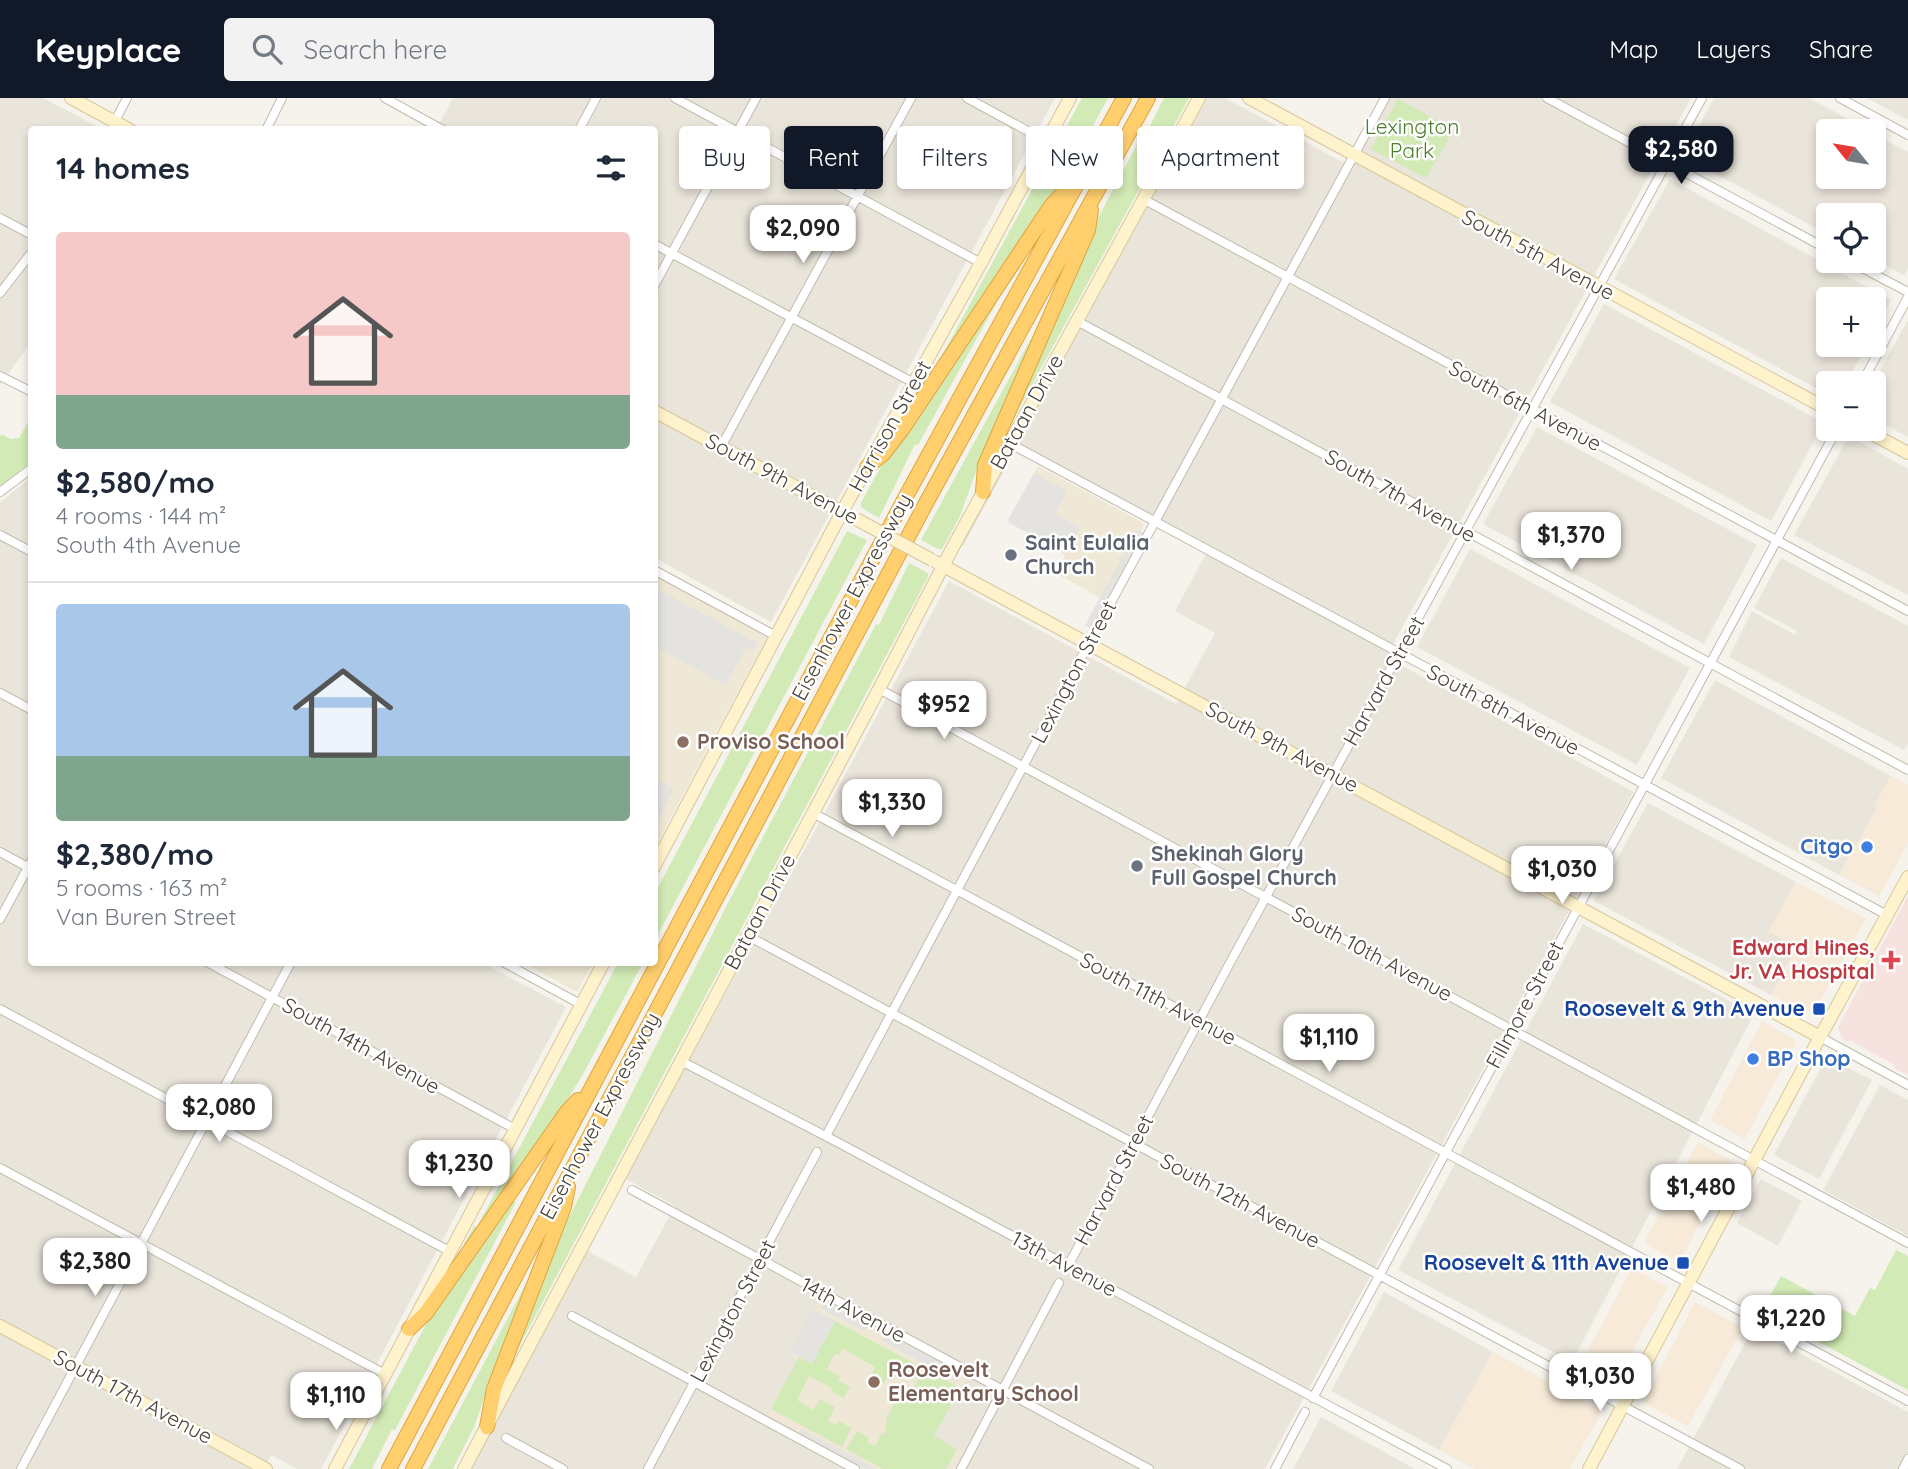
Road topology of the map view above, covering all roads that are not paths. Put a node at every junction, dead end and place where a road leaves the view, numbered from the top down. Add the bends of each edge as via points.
1 (71, 98) edge
2 (127, 98) edge
3 (282, 98) edge
4 (384, 98) edge
5 (596, 98) edge
6 (675, 98) edge
7 (756, 98) edge
8 (911, 98) edge
9 (967, 98) edge
10 (1070, 98) edge
11 (1124, 98) edge
12 (1148, 98) edge
13 (1199, 98) edge
14 (1249, 98) edge
15 (1385, 98) edge
16 (1546, 98) edge
17 (1702, 98) edge
18 (1840, 98) edge
19 (122, 126) edge
20 (124, 126) edge
21 (267, 126) edge
22 (436, 126) edge
23 (581, 126) edge
24 (727, 126) edge
25 (741, 126) edge
26 (1054, 126) edge
27 (1109, 126) edge
28 (1026, 130) edge
29 (1908, 135) edge
30 (770, 149) edge
31 (1354, 155) junction
32 (1667, 163) junction
33 (1026, 179) edge
34 (707, 189) edge
35 (1067, 189) edge
36 (1074, 189) edge
37 (1094, 196) junction
38 (858, 197) junction
39 (1143, 199) junction
40 (0, 218) edge
41 (28, 233) edge
42 (1816, 243) edge
43 (658, 246) edge
44 (672, 253) junction
45 (28, 257) edge
46 (981, 263) junction
47 (1870, 273) edge
48 (1288, 278) junction
49 (658, 279) edge
50 (1599, 287) junction
51 (0, 293) edge
52 (1908, 295) edge
53 (792, 317) junction
54 (1077, 321) junction
55 (1868, 371) edge
56 (0, 376) edge
57 (914, 383) junction
58 (28, 390) edge
59 (1221, 399) junction
60 (1816, 403) edge
61 (1532, 409) junction
62 (658, 413) edge
63 (1831, 441) edge
64 (1886, 441) edge
65 (1009, 443) junction
66 (721, 447) junction
67 (1908, 453) edge
68 (867, 467) junction
69 (28, 470) edge
70 (0, 492) edge
71 (983, 492) junction
72 (842, 512) junction
73 (1155, 522) junction
74 (1465, 532) junction
75 (0, 535) edge
76 (1777, 540) junction
77 (28, 550) edge
78 (937, 563) junction
79 (658, 572) edge
80 (1908, 611) edge
81 (776, 636) junction
82 (1088, 643) junction
83 (1399, 653) junction
84 (1711, 663) junction
85 (879, 689) junction
86 (0, 693) edge
87 (28, 708) edge
88 (1023, 767) junction
89 (1908, 770) edge
90 (1332, 775) junction
91 (1644, 785) junction
92 (813, 813) junction
93 (0, 852) edge
94 (658, 859) edge
95 (28, 864) edge
96 (28, 869) edge
97 (1908, 877) edge
98 (957, 890) junction
99 (1266, 897) junction
100 (1577, 907) junction
101 (1887, 915) junction
102 (0, 919) edge
103 (748, 936) junction
104 (658, 961) edge
105 (214, 966) edge
106 (289, 966) edge
107 (510, 966) edge
108 (602, 966) edge
109 (655, 966) edge
110 (272, 998) junction
111 (582, 1005) junction
112 (0, 1009) edge
113 (892, 1014) junction
114 (1200, 1021) junction
115 (1512, 1029) junction
116 (1820, 1037) junction
117 (681, 1060) junction
118 (593, 1083) junction
119 (1908, 1085) edge
120 (206, 1121) junction
121 (515, 1129) junction
122 (826, 1136) junction
123 (1134, 1144) junction
124 (817, 1152) dead end
125 (1446, 1152) junction
126 (1754, 1160) junction
127 (0, 1168) edge
128 (570, 1173) junction
129 (632, 1189) dead end
130 (1908, 1243) edge
131 (140, 1244) junction
132 (451, 1252) junction
133 (760, 1260) junction
134 (1068, 1266) junction
135 (1378, 1275) junction
136 (1059, 1283) dead end
137 (1688, 1283) junction
138 (572, 1317) dead end
139 (0, 1326) edge
140 (409, 1329) junction
141 (76, 1366) junction
142 (385, 1374) junction
143 (694, 1383) junction
144 (1002, 1391) junction
145 (1313, 1398) junction
146 (1908, 1401) edge
147 (1622, 1406) junction
148 (1305, 1412) dead end
149 (487, 1427) junction
150 (506, 1438) dead end
151 (1908, 1459) edge
152 (21, 1469) edge
153 (267, 1469) edge
154 (335, 1469) edge
155 (389, 1469) edge
156 (413, 1469) edge
157 (464, 1469) edge
158 (563, 1469) edge
159 (648, 1469) edge
160 (855, 1469) edge
161 (961, 1469) edge
162 (1149, 1469) edge
163 (1275, 1469) edge
164 (1447, 1469) edge
165 (1589, 1469) edge
166 (1740, 1469) edge
167 (1903, 1469) edge

1 - 19 street
2 - 20 street
3 - 21 street
4 - 22 street
5 - 23 street
6 - 24 street
7 - 25 street
8 - 38 street
9 - 28 street
10 - 26 street, Harrison Street
11 - 27 highway, Eisenhower Expressway
12 - 37 highway, Eisenhower Expressway
13 - 39 street, Bataan Drive
14 - 31 street, South 5th Avenue
15 - 31 street, Lexington Street
16 - 32 street
17 - 32 street, Harvard Street
18 - 29 street
30 - 38 street
31 - 48 street, Lexington Street
31 - 50 street, South 5th Avenue
32 - 42 street
32 - 50 street, Harvard Street
33 - 46 street, Harrison Street
34 - 44 street
35 - 68 highway via 1051,206 903,428
36 - 104 highway, Eisenhower Expressway
37 - 71 highway via 1088,230 985,465
37 - 128 highway, Eisenhower Expressway
38 - 46 street
38 - 53 street
39 - 48 street, South 6th Avenue
39 - 54 street, Bataan Drive
40 - 41 street
43 - 44 street
44 - 49 street
44 - 53 street
45 - 51 street
46 - 57 street, Harrison Street
47 - 52 street
48 - 59 street, Lexington Street
48 - 61 street, South 6th Avenue
50 - 60 street, South 5th Avenue
50 - 61 street, Harvard Street
52 - 55 street
53 - 57 street
53 - 66 street
54 - 59 street, South 7th Avenue
54 - 65 street, Bataan Drive
56 - 58 street
57 - 68 street, Harrison Street
59 - 73 street, Lexington Street
59 - 74 street, South 7th Avenue
61 - 74 street, Harvard Street
61 - 76 street, South 6th Avenue
62 - 66 street, South 9th Avenue
63 - 76 street, Fillmore Street
64 - 67 street
65 - 71 street, Bataan Drive
65 - 73 street, South 8th Avenue
66 - 72 street, South 9th Avenue
68 - 72 street, Harrison Street
69 - 70 street
71 - 78 street, Bataan Drive
72 - 78 street, South 9th Avenue, bridge
72 - 81 street, Harrison Street
73 - 82 street, Lexington Street
73 - 83 street, South 8th Avenue
74 - 83 street, Harvard Street
74 - 84 street, South 7th Avenue
75 - 77 street
76 - 80 street, South 6th Avenue
76 - 84 street, Fillmore Street
78 - 82 street, South 9th Avenue
78 - 85 street, Bataan Drive
79 - 81 street
81 - 94 street, Harrison Street
82 - 88 street, Lexington Street
82 - 90 street, South 9th Avenue
83 - 90 street, Harvard Street
83 - 91 street, South 8th Avenue
84 - 89 street, South 7th Avenue
84 - 91 street, Fillmore Street
85 - 88 street, South 10th Avenue
85 - 92 street, Bataan Drive
86 - 87 street
88 - 98 street, Lexington Street
88 - 99 street, South 10th Avenue
90 - 99 street, Harvard Street
90 - 100 street, South 9th Avenue
91 - 100 street, Fillmore Street
91 - 101 street, South 8th Avenue
92 - 98 street, South 11th Avenue
92 - 103 street, Bataan Drive
93 - 95 street
96 - 102 street
97 - 101 street
98 - 113 street, Lexington Street
98 - 114 street, South 11th Avenue
99 - 114 street, Harvard Street
99 - 115 street, South 10th Avenue
100 - 115 street, Fillmore Street
100 - 116 street, South 9th Avenue
101 - 116 street
103 - 113 street, South 12th Avenue
103 - 117 street, Bataan Drive
105 - 110 street, South 14th Avenue
106 - 110 street
107 - 111 street
108 - 111 street
109 - 118 highway, Eisenhower Expressway
110 - 120 street
110 - 121 street, South 14th Avenue
111 - 121 street
112 - 120 street
113 - 122 street, Lexington Street
113 - 123 street, South 12th Avenue
114 - 123 street, Harvard Street
114 - 125 street, South 11th Avenue
115 - 125 street, Fillmore Street
115 - 126 street, South 10th Avenue
116 - 119 street, South 9th Avenue
116 - 126 street
117 - 122 street, 13th Avenue
117 - 149 street, Bataan Drive
118 - 140 highway via 566,1113 426,1313
118 - 155 highway, Eisenhower Expressway
120 - 131 street
120 - 132 street
121 - 132 street
122 - 134 street, 13th Avenue
123 - 134 street, Harvard Street
123 - 135 street, South 12th Avenue
124 - 133 street, Lexington Street
125 - 135 street, Fillmore Street
125 - 137 street, South 11th Avenue
126 - 130 street, South 10th Avenue
126 - 137 street
127 - 131 street
128 - 149 highway via 564,1207 498,1379
128 - 156 highway, Eisenhower Expressway
129 - 133 street, 14th Avenue
131 - 141 street
131 - 142 street
132 - 140 street
133 - 143 street, Lexington Street
133 - 144 street, 14th Avenue
134 - 145 street, 13th Avenue
135 - 145 street, Fillmore Street
135 - 147 street, South 12th Avenue
136 - 144 street
137 - 146 street, South 11th Avenue
137 - 147 street
138 - 143 street
139 - 141 street, South 17th Avenue
140 - 142 street
141 - 152 street
141 - 153 street, South 17th Avenue
142 - 154 street
143 - 159 street, Lexington Street
143 - 160 street
144 - 161 street
144 - 162 street, 14th Avenue
145 - 164 street, 13th Avenue
147 - 165 street
147 - 166 street, South 12th Avenue
148 - 163 street
149 - 157 street, Bataan Drive
150 - 158 street
151 - 167 street

